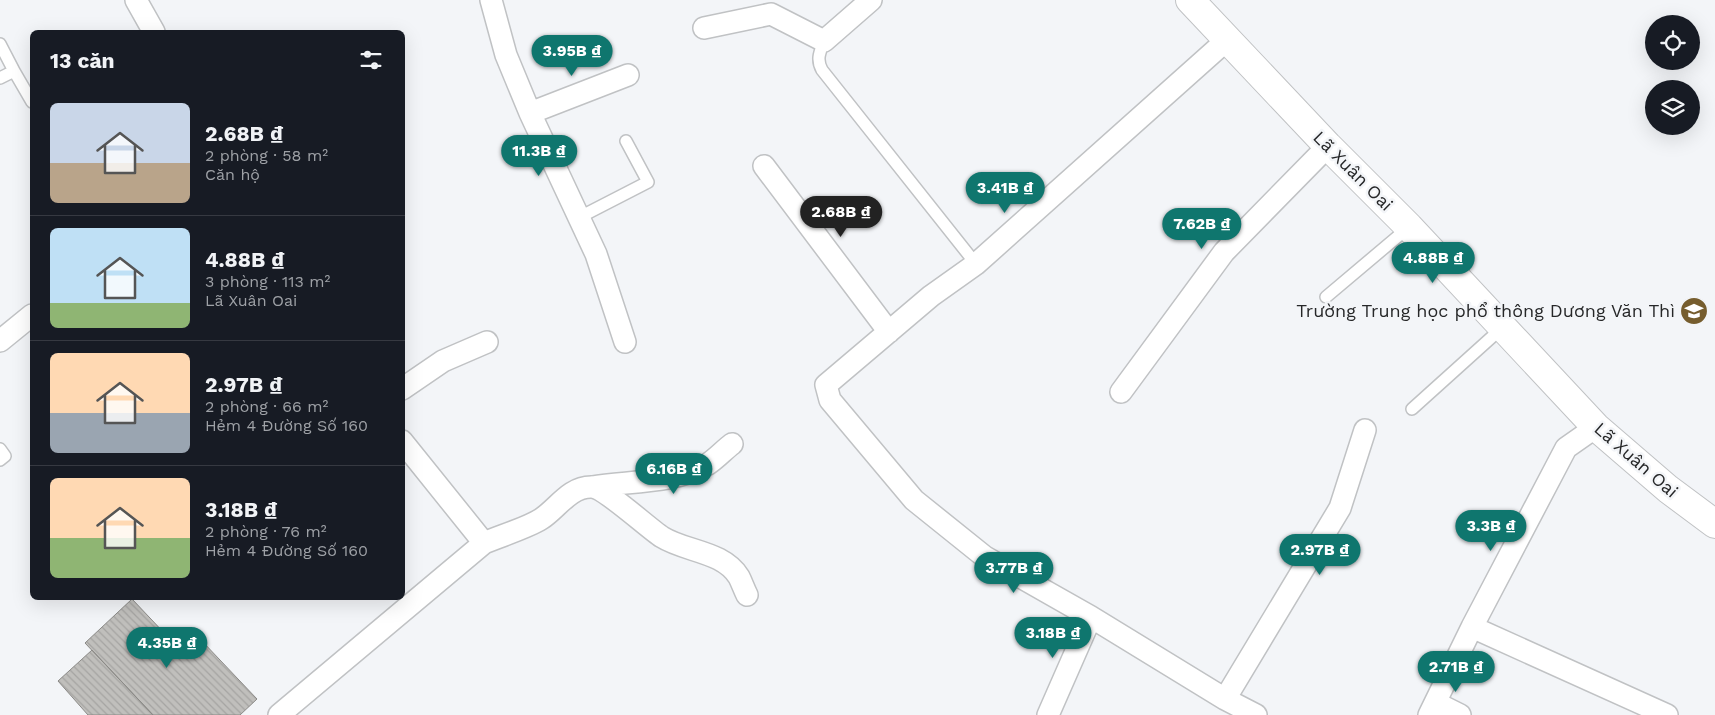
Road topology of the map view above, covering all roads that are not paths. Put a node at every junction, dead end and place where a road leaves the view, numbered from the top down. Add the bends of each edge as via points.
1 (136, 0) edge
2 (491, 0) edge
3 (871, 0) edge
4 (1190, 0) edge
5 (704, 28) dead end
6 (153, 30) edge
7 (1228, 39) junction
8 (824, 41) junction
9 (0, 44) edge
10 (14, 71) junction
11 (628, 75) dead end
12 (0, 78) edge
13 (30, 99) edge
14 (530, 113) junction
15 (626, 141) dead end
16 (1328, 146) junction
17 (764, 166) dead end
18 (578, 218) junction
19 (1409, 226) junction
20 (976, 264) junction
21 (1326, 297) dead end
22 (30, 317) edge
23 (1503, 327) junction
24 (889, 332) junction
25 (0, 342) edge
26 (487, 342) dead end
27 (626, 342) dead end
28 (405, 387) edge
29 (1121, 392) dead end
30 (1412, 409) dead end
31 (1596, 427) junction
32 (1365, 430) dead end
33 (732, 444) dead end
34 (405, 445) edge
35 (0, 449) edge
36 (0, 460) edge
37 (592, 487) junction
38 (1715, 524) edge
39 (484, 543) junction
40 (746, 595) dead end
41 (1091, 617) junction
42 (1472, 627) junction
43 (1225, 700) junction
44 (1432, 709) edge
45 (279, 715) edge
46 (1048, 715) edge
47 (1256, 715) edge
48 (1460, 715) edge
49 (1667, 715) edge

1 - 6 street
2 - 14 street via 506,55
3 - 8 street
4 - 7 main road, Lã Xuân Oai
5 - 8 street via 770,14
7 - 16 main road, Lã Xuân Oai
7 - 20 street
8 - 20 lane via 818,57 822,70
9 - 10 lane
10 - 12 lane
10 - 13 lane
11 - 14 street
14 - 18 street
15 - 18 lane via 648,182
16 - 19 main road, Lã Xuân Oai
16 - 29 street via 1224,252
17 - 24 street
18 - 27 street via 596,254
19 - 21 lane
19 - 23 main road, Lã Xuân Oai
20 - 24 street
22 - 25 street
23 - 30 lane
23 - 31 main road, Lã Xuân Oai
24 - 41 street via 826,386 830,400 914,500 985,557
26 - 28 street via 443,361
31 - 38 main road, Lã Xuân Oai via 1668,489
31 - 42 street via 1566,448
32 - 43 street via 1340,508
33 - 37 street via 710,463 692,472
34 - 39 street
35 - 36 lane via 5,456
37 - 39 street via 577,490 541,519
37 - 40 street via 608,494 663,538 726,564 738,577
39 - 45 street
41 - 43 street
41 - 46 street
42 - 44 street
42 - 49 street
43 - 47 street
44 - 48 street

